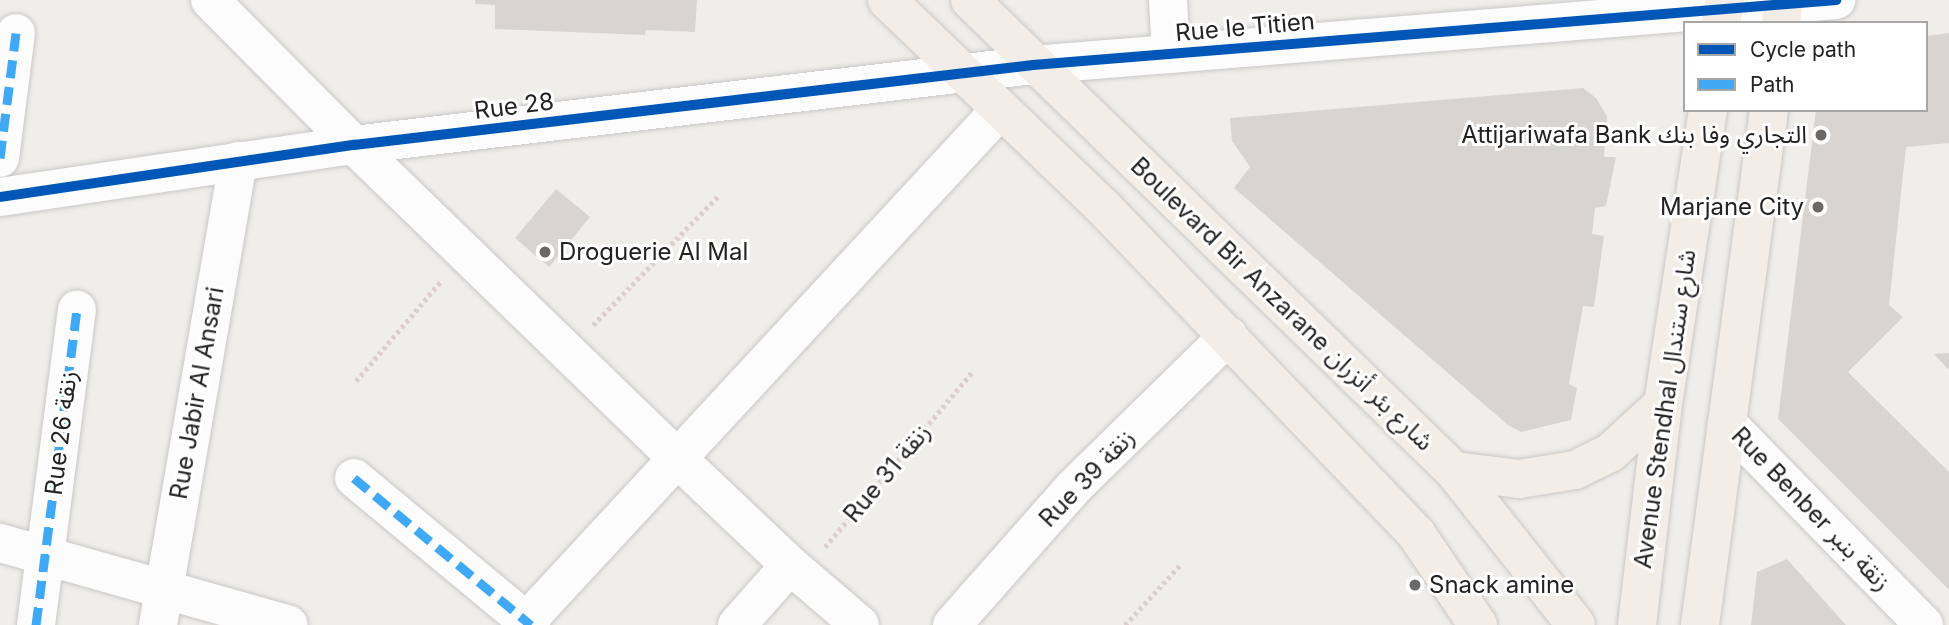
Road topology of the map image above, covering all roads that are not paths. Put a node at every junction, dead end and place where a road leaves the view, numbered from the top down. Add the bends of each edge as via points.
1 (210, 0) edge
2 (887, 0) edge
3 (970, 0) edge
4 (1168, 0) edge
5 (1836, 0) edge
6 (1782, 9) edge
7 (1723, 11) edge
8 (16, 33) dead end
9 (1171, 54) junction
10 (1033, 65) junction
11 (965, 75) junction
12 (1001, 109) junction
13 (1708, 112) edge
14 (1769, 112) edge
15 (354, 145) junction
16 (0, 158) edge
17 (238, 161) junction
18 (0, 197) edge
19 (77, 310) dead end
20 (1228, 336) junction
21 (1663, 404) junction
22 (1727, 423) junction
23 (676, 457) junction
24 (1454, 471) junction
25 (354, 478) dead end
26 (0, 542) edge
27 (45, 556) junction
28 (796, 570) junction
29 (160, 608) edge
30 (527, 624) edge
31 (36, 625) edge
32 (289, 625) edge
33 (737, 625) edge
34 (860, 625) edge
35 (952, 625) edge
36 (1478, 625) edge
37 (1576, 625) edge
38 (1637, 625) edge
39 (1700, 625) edge
40 (1924, 625) edge

1 - 15 street
2 - 11 main road
3 - 10 main road, Boulevard Bir Anzarane شارع بئر أنزران
4 - 9 street
5 - 6 street, Rue le Titien
6 - 7 street, Rue le Titien
7 - 9 street, Rue le Titien
8 - 16 street
9 - 10 street, Rue le Titien
10 - 11 street, Rue 28
10 - 24 main road, Boulevard Bir Anzarane شارع بئر أنزران via 1092,117
11 - 12 main road
11 - 15 street, Rue 28
12 - 20 main road
12 - 23 street
13 - 21 main road, Avenue Stendhal شارع ستندال
14 - 22 main road
15 - 17 street, Rue 28
15 - 23 street
17 - 18 street, Rue 28
17 - 29 street, Rue Jabir Al Ansari
19 - 27 street, Rue 26 زنقة
20 - 35 street, Rue 39 زنقة via 1074,487
20 - 36 main road via 1417,535
21 - 24 main road via 1610,453 1574,470 1519,479
21 - 38 main road, Avenue Stendhal شارع ستندال
22 - 39 main road
22 - 40 street, Rue Benber زنقة بنبر
23 - 28 street
23 - 30 street
24 - 37 main road, Boulevard Bir Anzarane شارع بئر أنزران
25 - 30 street
26 - 27 street
27 - 29 street
27 - 31 street, Rue 26 زنقة
28 - 33 street
28 - 34 street
29 - 32 street

